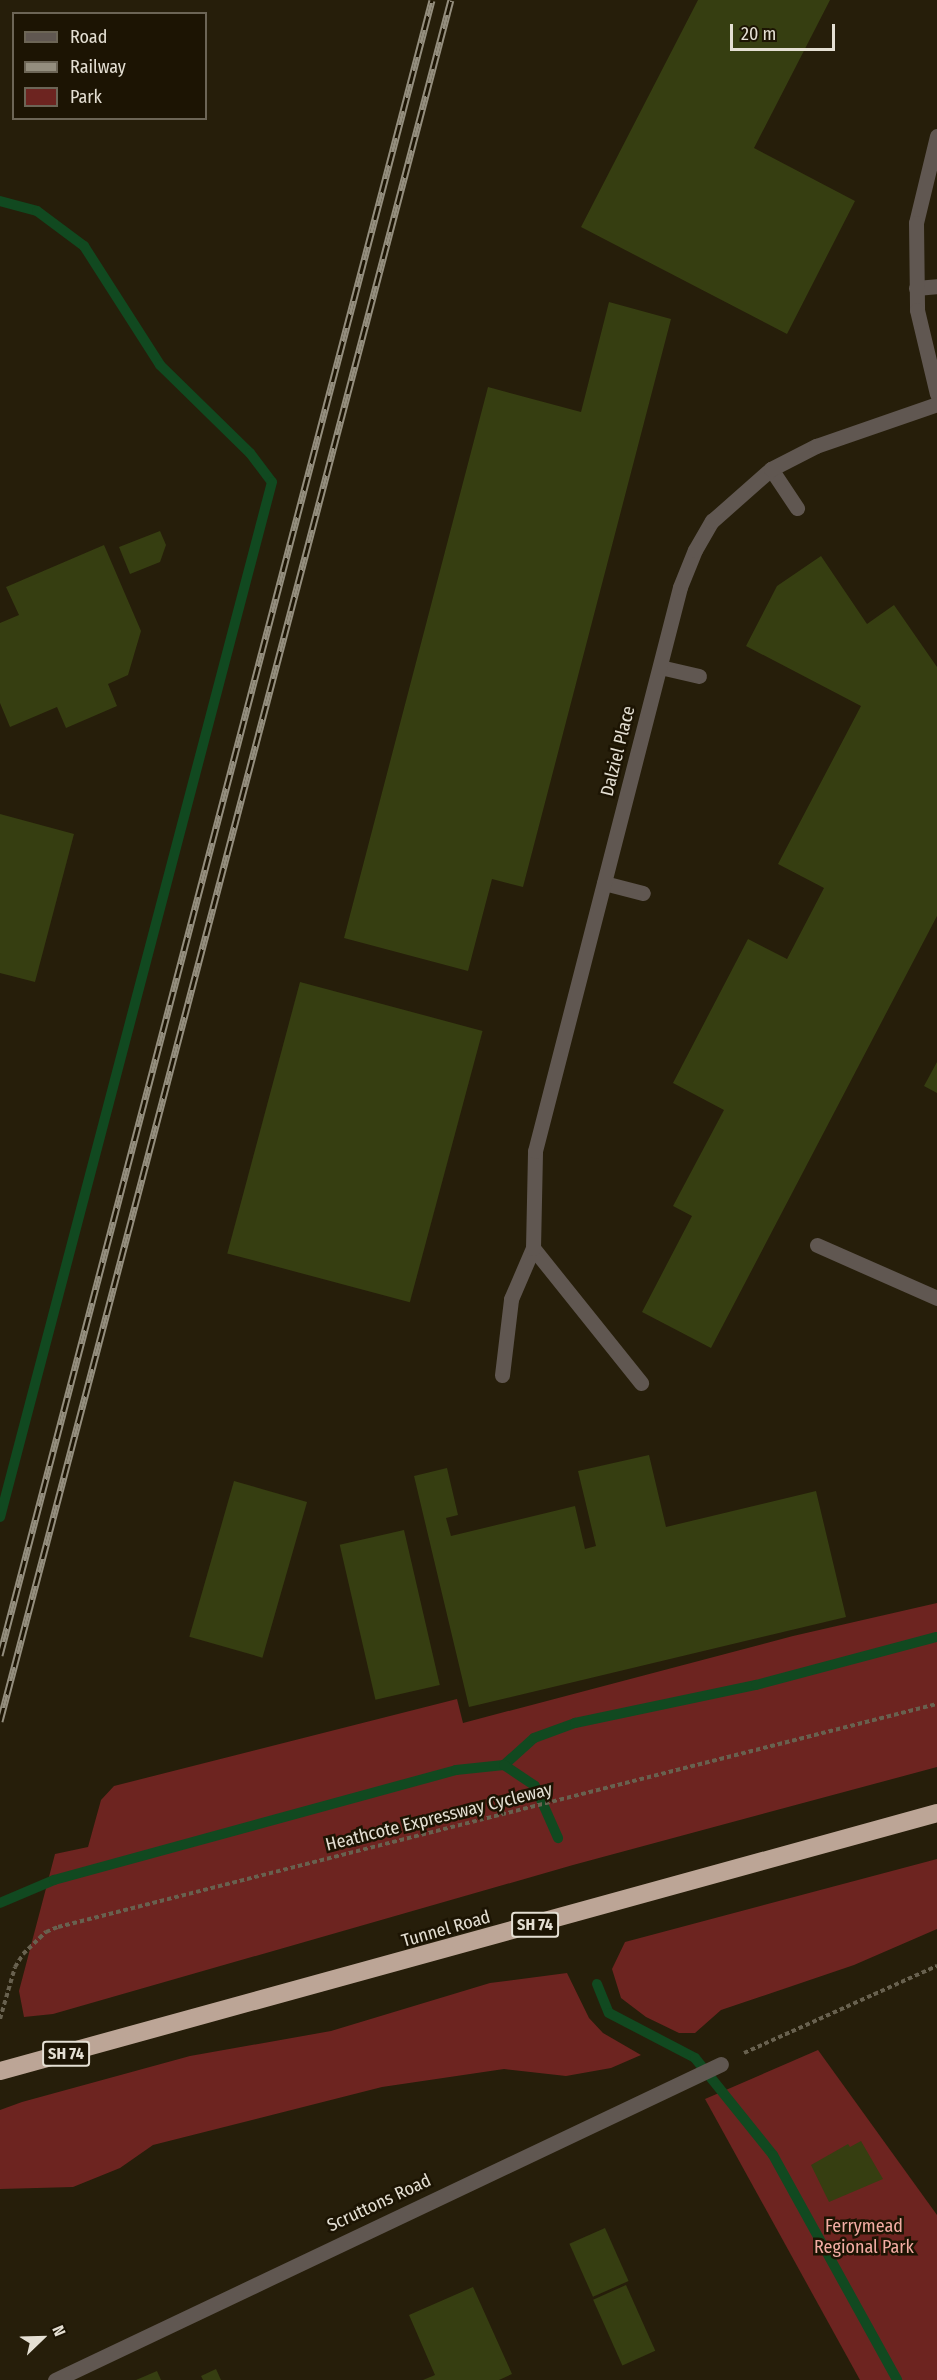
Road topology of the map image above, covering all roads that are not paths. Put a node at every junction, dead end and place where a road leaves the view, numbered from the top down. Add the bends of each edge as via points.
1 (937, 136) edge
2 (937, 286) edge
3 (916, 288) junction
4 (937, 394) edge
5 (937, 404) edge
6 (771, 470) junction
7 (797, 508) dead end
8 (660, 667) junction
9 (699, 676) dead end
10 (604, 884) junction
11 (643, 893) dead end
12 (817, 1245) dead end
13 (533, 1248) junction
14 (937, 1298) edge
15 (502, 1376) dead end
16 (640, 1383) dead end
17 (937, 1813) edge
18 (721, 2064) road end
19 (0, 2071) edge
20 (55, 2380) edge

1 - 3 street via 916,224
2 - 3 street
3 - 4 street via 917,310
5 - 6 street, Dalziel Place via 816,446
6 - 7 street
6 - 8 street, Dalziel Place via 712,521 695,550 680,587
8 - 9 street
8 - 10 street, Dalziel Place
10 - 11 street
10 - 13 street, Dalziel Place via 536,1151
12 - 14 street
13 - 15 street via 511,1299
13 - 16 street
17 - 19 highway, Tunnel Road / SH 74
18 - 20 street, Scruttons Road

